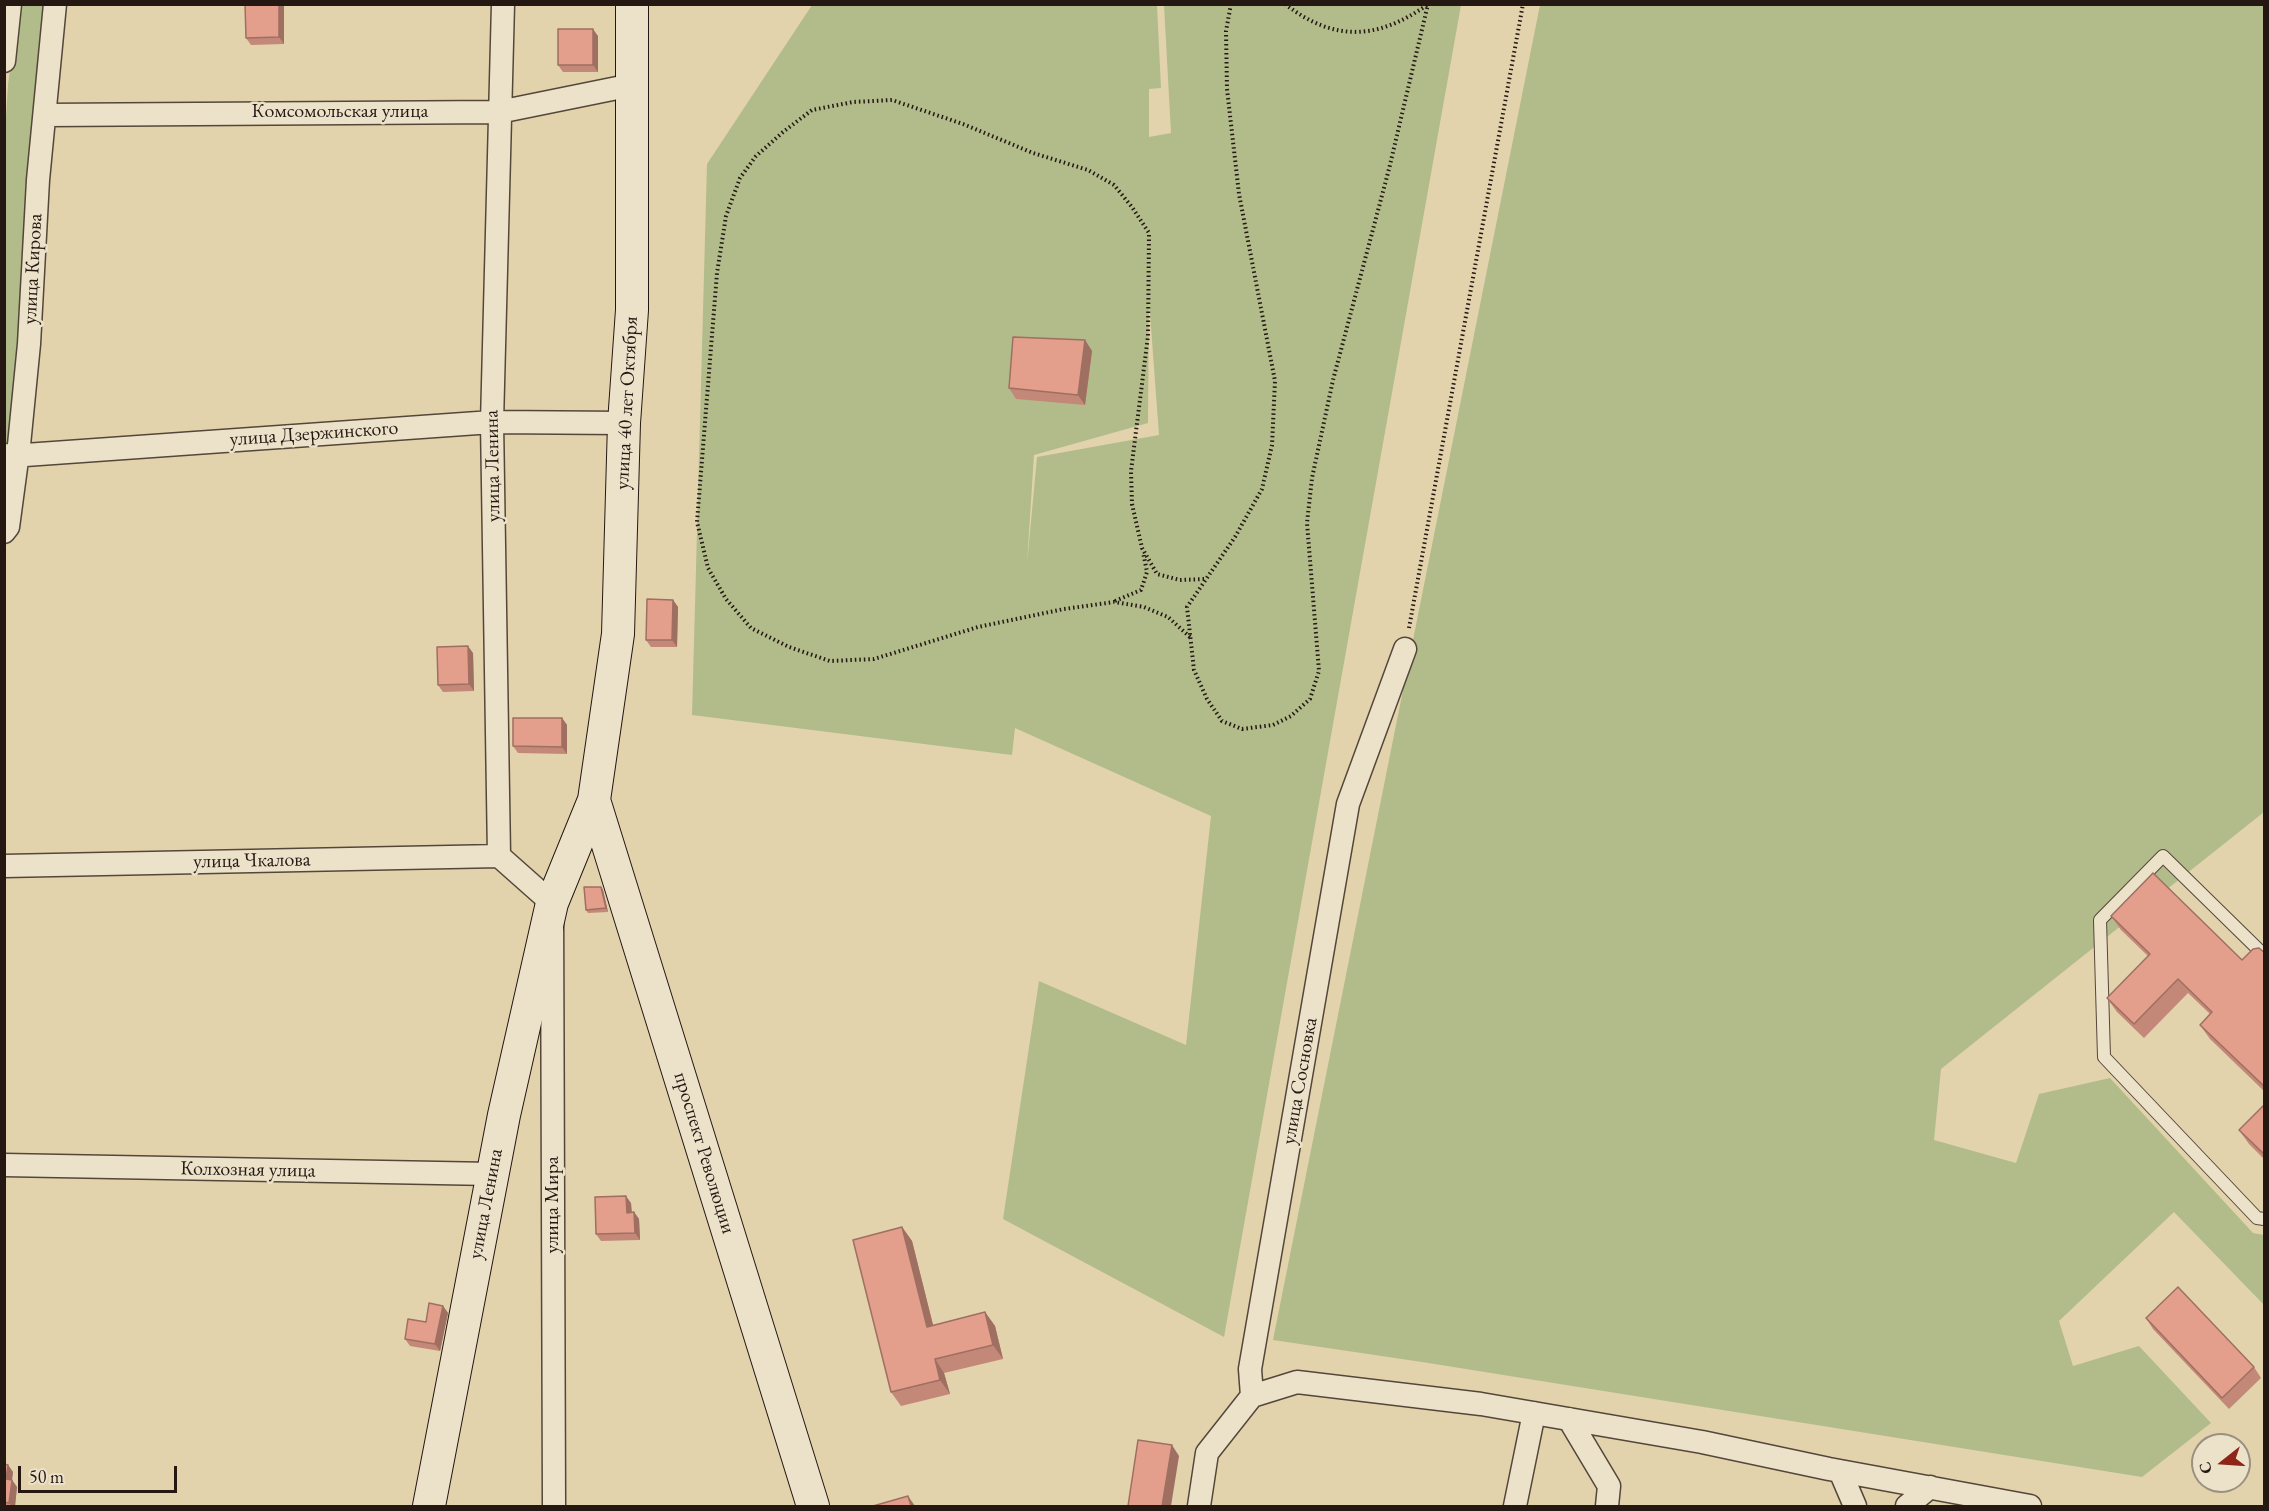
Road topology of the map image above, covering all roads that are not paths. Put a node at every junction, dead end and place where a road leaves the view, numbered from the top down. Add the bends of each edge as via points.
1 (10, 4) edge
2 (55, 4) edge
3 (503, 4) edge
4 (632, 4) edge
5 (4, 61) edge
6 (632, 85) junction
7 (499, 112) junction
8 (46, 115) junction
9 (492, 422) junction
10 (624, 423) junction
11 (11, 455) edge
12 (4, 532) edge
13 (1405, 649) road end
14 (594, 800) junction
15 (499, 856) junction
16 (4, 866) edge
17 (552, 903) junction
18 (2265, 955) edge
19 (4, 1165) edge
20 (492, 1174) junction
21 (2265, 1219) edge
22 (1252, 1396) junction
23 (1533, 1413) junction
24 (1569, 1419) junction
25 (1840, 1471) junction
26 (1930, 1487) junction
27 (429, 1506) edge
28 (554, 1506) edge
29 (813, 1506) edge
30 (1199, 1506) edge
31 (1515, 1506) edge
32 (1607, 1506) edge
33 (1855, 1506) edge
34 (1907, 1506) edge
35 (2030, 1506) edge

1 - 5 street
2 - 8 street, улица Кирова
3 - 7 street, улица Ленина
4 - 6 street, улица 40 лет Октября
6 - 7 street, Комсомольская улица
6 - 10 street, улица 40 лет Октября via 632,310
7 - 8 street, Комсомольская улица
7 - 9 street, улица Ленина
8 - 11 street, улица Кирова via 38,180 29,344
9 - 10 street, улица Дзержинского
9 - 11 street, улица Дзержинского
9 - 15 street, улица Ленина
10 - 14 street, улица 40 лет Октября via 618,634
11 - 12 street, улица Кирова via 8,527
13 - 22 street, улица Сосновка via 1348,804 1250,1369
14 - 17 street, улица Ленина
14 - 29 street, проспект Революции
15 - 16 street, улица Чкалова
15 - 17 street
17 - 20 street, улица Ленина
17 - 28 street, улица Мира
18 - 21 lane via 2163,856 2100,920 2104,1057 2257,1218
19 - 20 street, Колхозная улица
20 - 27 street, улица Ленина
22 - 23 street via 1297,1382
22 - 30 street via 1207,1453
23 - 24 street
23 - 31 street
24 - 25 street
24 - 32 street via 1609,1486
25 - 26 street
25 - 33 street
26 - 34 street
26 - 35 street

